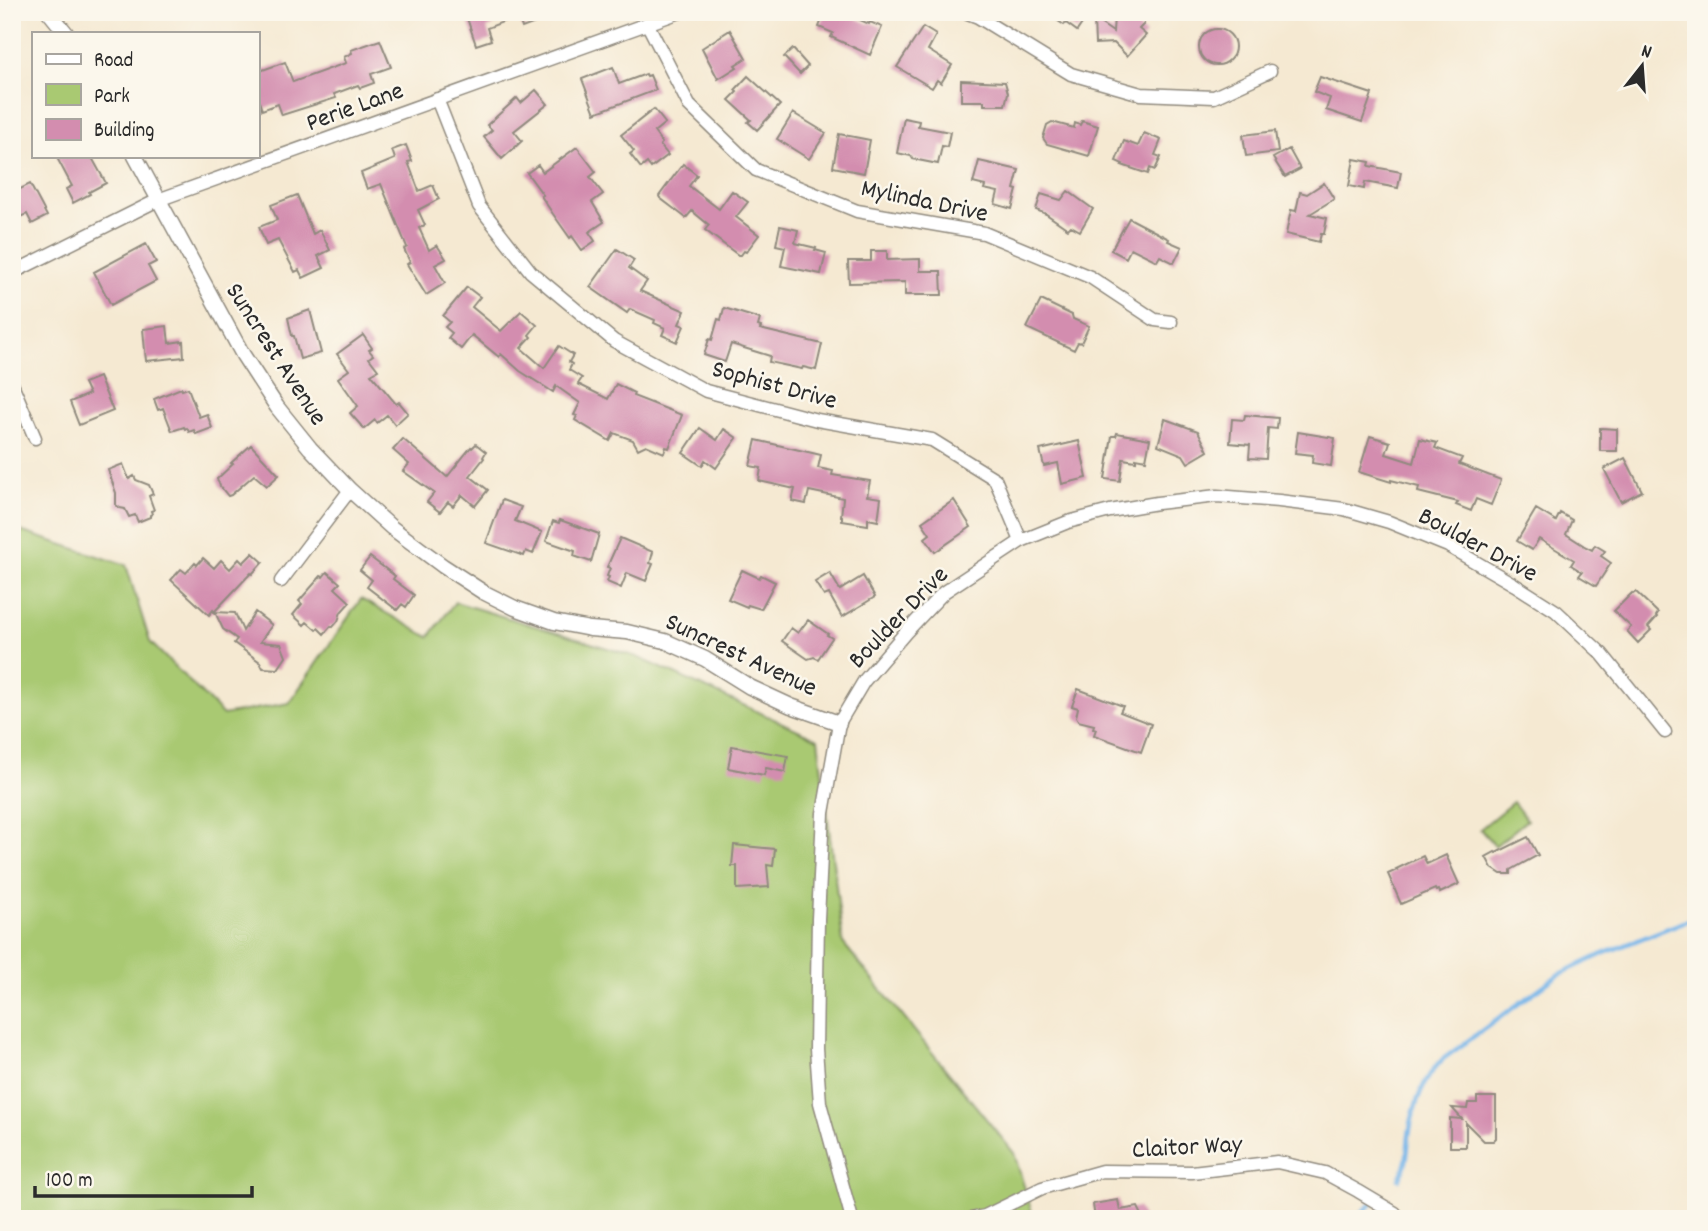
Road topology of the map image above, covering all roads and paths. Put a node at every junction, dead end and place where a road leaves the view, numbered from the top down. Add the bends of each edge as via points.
1 (49, 12) edge
2 (680, 12) edge
3 (965, 12) edge
4 (647, 23) junction
5 (65, 32) edge
6 (1270, 71) dead end
7 (437, 99) junction
8 (136, 158) edge
9 (158, 200) junction
10 (12, 273) edge
11 (1171, 322) dead end
12 (12, 384) edge
13 (35, 438) dead end
14 (350, 490) junction
15 (1021, 541) junction
16 (281, 581) dead end
17 (839, 723) junction
18 (1665, 732) dead end
19 (852, 1219) edge
20 (970, 1219) edge
21 (1400, 1219) edge

1 - 5 street
2 - 4 street, Perie Lane
3 - 6 street via 1071,74 1141,94 1214,97
4 - 7 street, Perie Lane
4 - 11 street, Mylinda Drive via 690,105 757,170 857,211 984,233 1090,277 1155,320
7 - 9 street, Perie Lane
7 - 15 street, Sophist Drive via 479,206 531,272 614,341 706,391 817,420 932,440 995,480
8 - 9 street, Suncrest Avenue
9 - 10 street, Perie Lane
9 - 14 street, Suncrest Avenue via 243,355 277,407
12 - 13 street
14 - 16 street
14 - 17 street, Suncrest Avenue via 443,566 515,608 554,622 665,641 750,687
15 - 17 street, Boulder Drive via 944,592 864,681
15 - 18 street, Boulder Drive via 1110,511 1217,496 1344,509 1378,519 1448,546 1556,611 1602,654
17 - 19 street, Boulder Drive via 823,813 816,1049 820,1103
20 - 21 street, Claitor Way via 1042,1188 1102,1171 1192,1172 1277,1163 1325,1173

